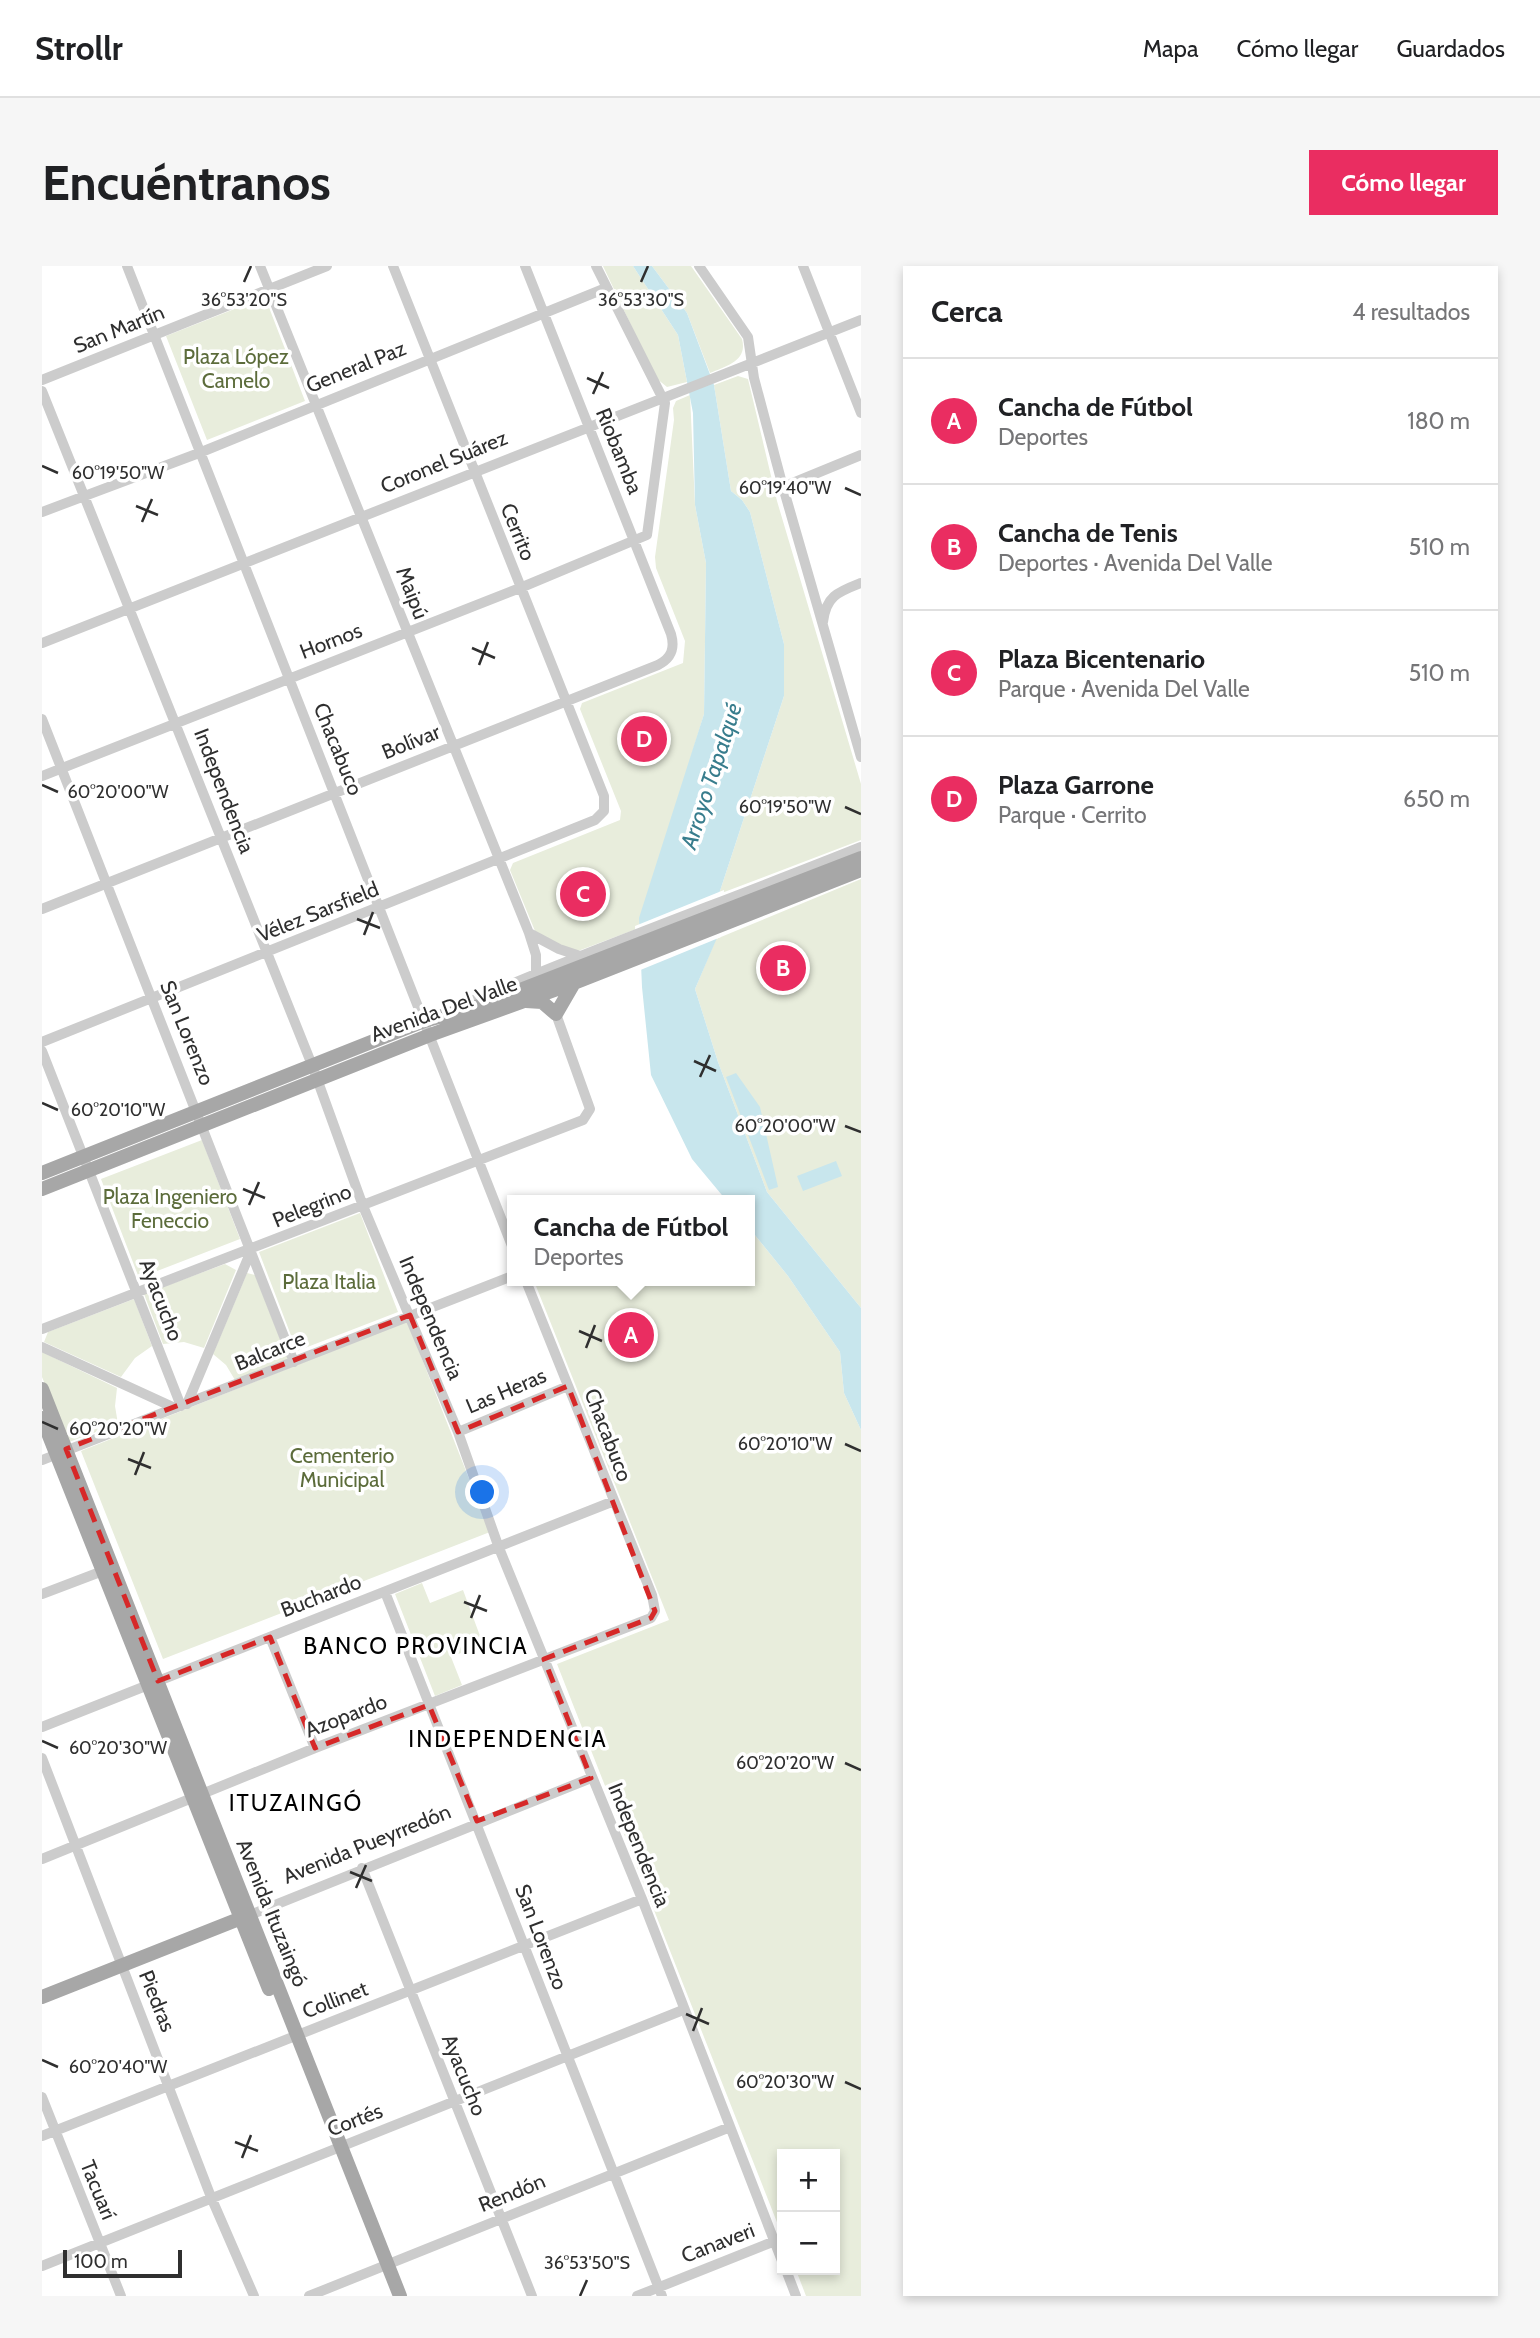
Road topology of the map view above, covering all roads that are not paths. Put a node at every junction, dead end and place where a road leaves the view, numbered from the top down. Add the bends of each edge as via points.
1 (127, 266) edge
2 (260, 266) edge
3 (327, 266) edge
4 (393, 266) edge
5 (525, 266) edge
6 (596, 266) edge
7 (699, 266) edge
8 (803, 266) edge
9 (606, 288) junction
10 (270, 290) junction
11 (544, 315) junction
12 (861, 320) edge
13 (828, 333) junction
14 (156, 335) junction
15 (430, 358) junction
16 (753, 365) junction
17 (42, 380) edge
18 (42, 391) edge
19 (663, 398) junction
20 (314, 404) junction
21 (861, 413) edge
22 (587, 426) junction
23 (199, 453) junction
24 (861, 456) edge
25 (473, 472) junction
26 (783, 487) junction
27 (84, 496) junction
28 (42, 512) edge
29 (362, 516) junction
30 (635, 541) junction
31 (242, 563) junction
32 (809, 582) junction
33 (861, 583) edge
34 (520, 588) junction
35 (835, 594) junction
36 (130, 608) junction
37 (822, 627) junction
38 (407, 632) junction
39 (42, 643) edge
40 (672, 651) joint
41 (288, 678) junction
42 (565, 701) junction
43 (861, 710) edge
44 (849, 714) junction
45 (42, 719) edge
46 (176, 723) junction
47 (455, 745) junction
48 (861, 757) edge
49 (62, 768) junction
50 (42, 776) edge
51 (334, 793) junction
52 (604, 811) joint
53 (221, 837) junction
54 (861, 847) edge
55 (499, 858) junction
56 (861, 858) edge
57 (861, 870) edge
58 (106, 883) junction
59 (380, 908) junction
60 (737, 908) junction
61 (42, 909) edge
62 (529, 933) junction
63 (629, 950) junction
64 (267, 953) junction
65 (580, 956) junction
66 (536, 972) junction
67 (574, 984) junction
68 (152, 999) junction
69 (523, 1001) junction
70 (556, 1014) junction
71 (427, 1028) junction
72 (42, 1042) edge
73 (42, 1051) edge
74 (312, 1065) junction
75 (318, 1080) junction
76 (200, 1118) junction
77 (87, 1162) junction
78 (479, 1162) junction
79 (42, 1172) edge
80 (42, 1189) edge
81 (363, 1206) junction
82 (507, 1233) edge
83 (251, 1251) junction
84 (507, 1278) edge
85 (528, 1286) edge
86 (136, 1292) junction
87 (410, 1315) junction
88 (42, 1329) edge
89 (42, 1347) edge
90 (294, 1362) junction
91 (568, 1386) junction
92 (42, 1389) edge
93 (181, 1406) junction
94 (42, 1418) edge
95 (458, 1432) junction
96 (61, 1452) junction
97 (42, 1460) edge
98 (614, 1502) junction
99 (499, 1548) junction
100 (108, 1569) junction
101 (385, 1592) junction
102 (42, 1594) edge
103 (654, 1604) joint
104 (270, 1637) junction
105 (544, 1659) junction
106 (153, 1683) junction
107 (429, 1706) junction
108 (42, 1727) edge
109 (315, 1748) junction
110 (42, 1758) edge
111 (591, 1778) junction
112 (197, 1796) junction
113 (477, 1821) junction
114 (77, 1846) junction
115 (42, 1859) edge
116 (362, 1868) junction
117 (642, 1899) junction
118 (245, 1917) junction
119 (524, 1947) junction
120 (122, 1966) junction
121 (411, 1993) junction
122 (42, 1997) edge
123 (683, 2010) junction
124 (293, 2037) junction
125 (568, 2059) junction
126 (170, 2087) junction
127 (42, 2097) edge
128 (454, 2102) junction
129 (730, 2127) junction
130 (54, 2131) junction
131 (42, 2136) edge
132 (337, 2148) junction
133 (615, 2173) junction
134 (211, 2197) junction
135 (501, 2219) junction
136 (775, 2241) junction
137 (99, 2244) junction
138 (777, 2247) edge
139 (42, 2266) edge
140 (384, 2266) junction
141 (788, 2275) edge
142 (660, 2292) edge
143 (121, 2296) edge
144 (254, 2296) edge
145 (309, 2296) edge
146 (391, 2296) edge
147 (400, 2296) edge
148 (532, 2296) edge
149 (637, 2296) edge
150 (796, 2296) edge

1 - 14 street, Chacabuco
2 - 10 street, Maipú
3 - 10 street, San Martín
4 - 15 street, Cerrito
5 - 11 street, Riobamba
6 - 9 street
7 - 16 street via 744,328
8 - 13 street
9 - 11 street, General Paz
9 - 19 street
10 - 14 street, San Martín
10 - 20 street, Maipú
11 - 15 street, General Paz
11 - 22 street, Riobamba
12 - 13 street, Coronel Suárez
13 - 16 street, Coronel Suárez
13 - 21 street
14 - 17 street, San Martín
14 - 23 street, Chacabuco
15 - 20 street, General Paz
15 - 25 street, Cerrito
16 - 19 street, Coronel Suárez
16 - 26 street
18 - 27 street, Independencia
19 - 22 street, Coronel Suárez
19 - 30 street via 649,530
20 - 23 street, General Paz
20 - 29 street, Maipú
22 - 25 street, Coronel Suárez
22 - 30 street, Riobamba
23 - 27 street, General Paz
23 - 31 street, Chacabuco
24 - 26 street
25 - 29 street, Coronel Suárez
25 - 34 street, Cerrito
26 - 32 street
27 - 28 street, General Paz
27 - 36 street, Independencia
29 - 31 street, Coronel Suárez
29 - 38 street, Maipú
30 - 34 street, Hornos
30 - 40 street, Riobamba via 671,634
31 - 36 street, Coronel Suárez
31 - 41 street, Chacabuco
32 - 35 street via 820,591
32 - 37 street
33 - 35 street
34 - 38 street, Hornos
34 - 42 street, Cerrito
35 - 37 street via 825,609
36 - 39 street, Coronel Suárez
36 - 46 street, Independencia
37 - 44 street
38 - 41 street, Hornos
38 - 47 street, Maipú
40 - 42 street, Bolívar via 658,665
41 - 46 street, Hornos
41 - 51 street, Chacabuco
42 - 47 street, Bolívar
42 - 52 street, Cerrito via 604,796
43 - 44 street
44 - 48 street
45 - 49 street, San Lorenzo
46 - 49 street, Hornos
46 - 53 street, Independencia
47 - 51 street, Bolívar
47 - 55 street, Maipú
49 - 50 street, Hornos
49 - 58 street, San Lorenzo
51 - 53 street, Bolívar
51 - 59 street, Chacabuco
52 - 55 street, Vélez Sarsfield via 595,820
53 - 58 street, Bolívar
53 - 64 street, Independencia
54 - 60 street, Avenida Del Valle
55 - 59 street, Vélez Sarsfield
55 - 62 street, Maipú
56 - 60 main road, Avenida Del Valle
57 - 60 main road, Avenida Del Valle
58 - 61 street, Bolívar
58 - 68 street, San Lorenzo
59 - 64 street, Vélez Sarsfield
59 - 71 street, Chacabuco
60 - 63 main road, Avenida Del Valle
62 - 65 street
62 - 66 street, Maipú
63 - 65 street, Avenida Del Valle
63 - 67 main road, Avenida Del Valle
63 - 71 main road, Avenida Del Valle
64 - 68 street, Vélez Sarsfield
64 - 74 street, Independencia
65 - 66 street, Avenida Del Valle
66 - 71 street, Avenida Del Valle
67 - 69 main road, Avenida Del Valle
67 - 70 main road
68 - 72 street, Vélez Sarsfield
68 - 76 street, San Lorenzo
69 - 70 main road via 542,1002
69 - 71 main road, Avenida Del Valle
70 - 78 street, Pelegrino via 590,1109 583,1120
71 - 74 main road, Avenida Del Valle
71 - 75 main road, Avenida Del Valle
71 - 78 street, Chacabuco
73 - 77 street, Ayacucho
74 - 75 street, Independencia
74 - 76 main road, Avenida Del Valle
75 - 76 main road, Avenida Del Valle
75 - 81 street, Independencia
76 - 77 main road, Avenida Del Valle
76 - 83 street, San Lorenzo
77 - 79 main road, Avenida Del Valle
77 - 80 main road, Avenida Del Valle
77 - 86 street, Ayacucho
78 - 81 street, Pelegrino
78 - 82 street, Chacabuco
81 - 83 street, Pelegrino
81 - 87 street, Independencia
83 - 86 street, Pelegrino
83 - 90 street, San Lorenzo
83 - 93 street
84 - 87 street, Balcarce
85 - 91 street, Chacabuco
86 - 88 street, Pelegrino
86 - 93 street, Ayacucho
87 - 90 street, Balcarce
87 - 95 street, Independencia
89 - 93 street
90 - 93 street, Balcarce
91 - 95 street, Las Heras
91 - 98 street, Chacabuco
92 - 96 main road, Avenida Ituzaingó
93 - 96 street, Balcarce
94 - 96 main road, Avenida Ituzaingó
95 - 99 street, Independencia
96 - 97 street, Balcarce
96 - 100 main road, Avenida Ituzaingó
98 - 99 street, Buchardo
98 - 103 street, Chacabuco
99 - 101 street, Buchardo
99 - 105 street, Independencia
100 - 102 street
100 - 106 main road, Avenida Ituzaingó
101 - 104 street, Buchardo
101 - 107 street, San Lorenzo
103 - 105 street, Azopardo via 650,1618
104 - 106 street, Buchardo
104 - 109 street
105 - 107 street, Azopardo
105 - 111 street, Independencia
106 - 108 street, Buchardo
106 - 112 main road, Avenida Ituzaingó
107 - 109 street, Azopardo
107 - 113 street, San Lorenzo
109 - 112 street, Azopardo
110 - 114 street, Piedras
111 - 113 street, Avenida Pueyrredón
111 - 117 street, Independencia
112 - 114 street, Azopardo
112 - 118 main road, Avenida Ituzaingó
113 - 116 street, Avenida Pueyrredón
113 - 119 street, San Lorenzo
114 - 115 street, Azopardo
114 - 120 street, Piedras
116 - 118 street, Avenida Pueyrredón
116 - 121 street, Ayacucho
117 - 119 street, Collinet
117 - 123 street, Independencia
118 - 120 main road, Avenida Pueyrredón
118 - 124 main road, Avenida Ituzaingó
119 - 121 street, Collinet
119 - 125 street, San Lorenzo
120 - 122 main road, Avenida Pueyrredón
120 - 126 street, Piedras
121 - 124 street, Collinet
121 - 128 street, Ayacucho
123 - 125 street, Cortés
123 - 129 street, Independencia
124 - 126 street, Collinet
124 - 132 main road, Avenida Ituzaingó
125 - 128 street, Cortés
125 - 133 street, San Lorenzo
126 - 130 street, Collinet
126 - 134 street, Piedras
127 - 130 street, Tacuarí
128 - 132 street, Cortés
128 - 135 street, Ayacucho
129 - 133 street, Rendón
129 - 136 street, Independencia
130 - 131 street, Collinet
130 - 137 street, Tacuarí
132 - 134 street, Cortés
132 - 140 main road, Avenida Ituzaingó
133 - 135 street, Rendón
133 - 142 street, San Lorenzo
134 - 137 street, Cortés
134 - 144 street, Piedras
135 - 140 street, Rendón
135 - 148 street, Ayacucho
136 - 138 street, Independencia
136 - 142 street, Canaveri
137 - 139 street, Cortés
137 - 143 street, Tacuarí
140 - 145 street, Rendón
140 - 146 main road, Avenida Ituzaingó
140 - 147 main road, Avenida Ituzaingó
141 - 150 street
142 - 149 street, Canaveri

